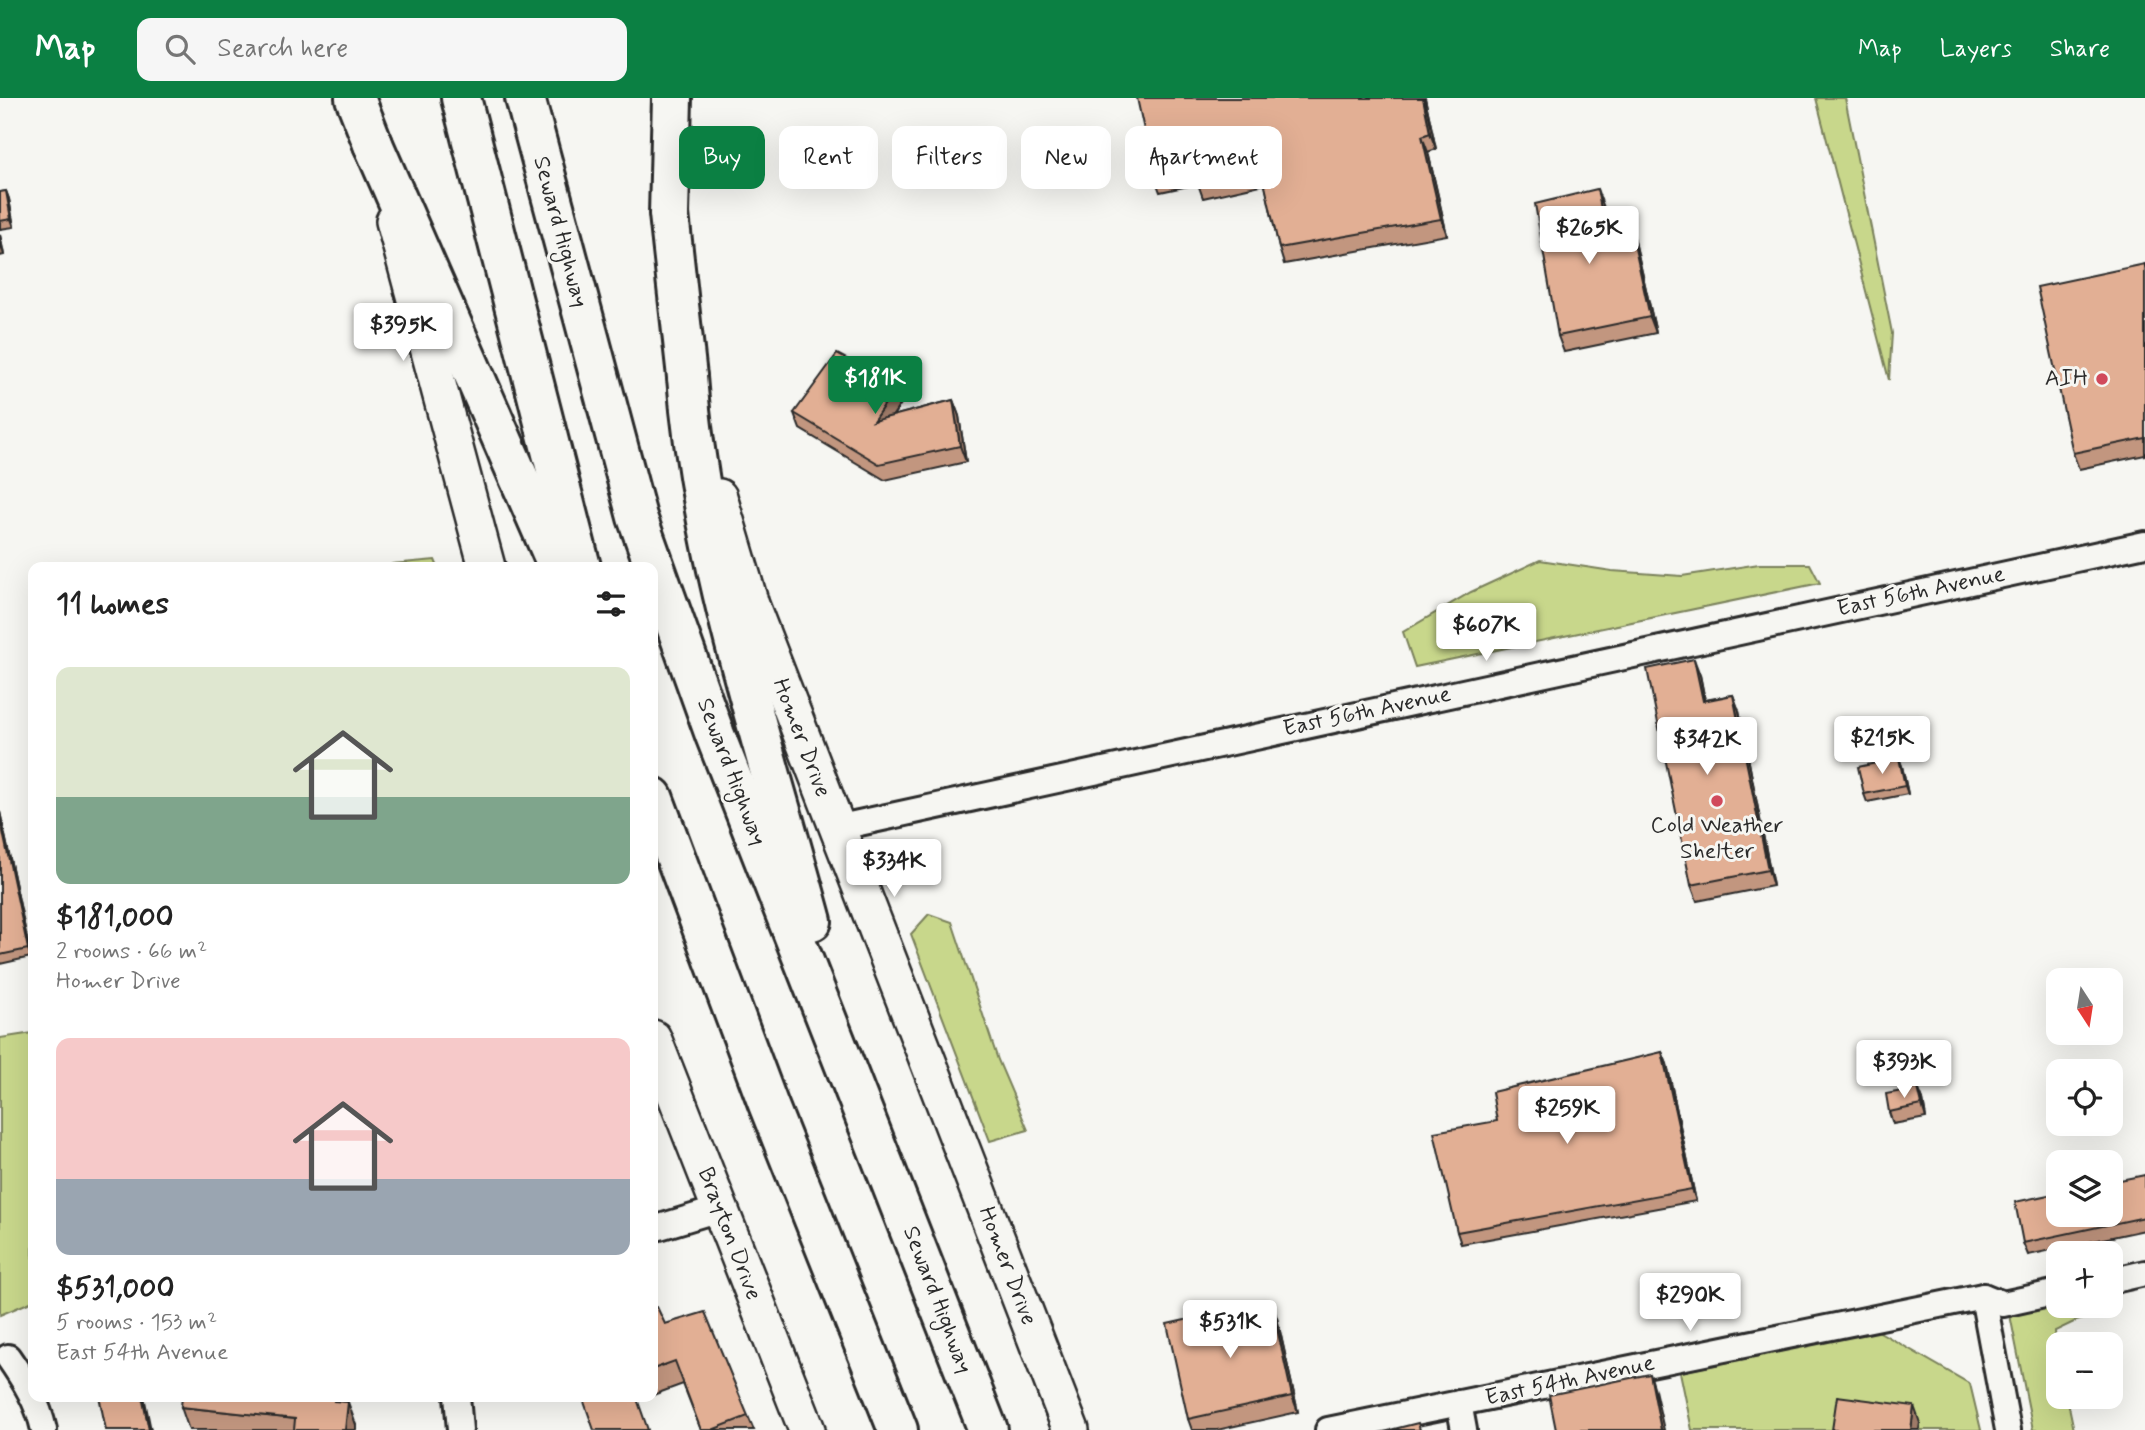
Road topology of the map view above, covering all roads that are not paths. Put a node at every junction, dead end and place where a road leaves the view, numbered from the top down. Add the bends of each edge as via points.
1 (355, 98) edge
2 (461, 98) edge
3 (525, 98) edge
4 (672, 98) edge
5 (373, 144) junction
6 (688, 377) junction
7 (2145, 544) edge
8 (486, 562) edge
9 (556, 562) edge
10 (580, 562) edge
11 (653, 562) edge
12 (658, 575) edge
13 (658, 810) edge
14 (836, 828) junction
15 (658, 1051) edge
16 (862, 1106) junction
17 (719, 1209) junction
18 (658, 1227) edge
19 (2145, 1273) edge
20 (2123, 1278) edge
21 (2046, 1295) edge
22 (1983, 1296) junction
23 (8, 1356) dead end
24 (28, 1387) edge
25 (35, 1402) edge
26 (458, 1402) edge
27 (1459, 1404) junction
28 (44, 1430) edge
29 (460, 1430) edge
30 (807, 1430) edge
31 (898, 1430) edge
32 (988, 1430) edge
33 (1071, 1430) edge
34 (1328, 1430) edge
35 (1464, 1430) edge
36 (2008, 1430) edge

1 - 5 main road
2 - 10 main road
3 - 11 main road, Seward Highway via 637,517
4 - 6 main road, Homer Drive via 669,214
5 - 8 main road
5 - 9 main road
6 - 14 main road, Homer Drive via 751,605
6 - 16 main road via 693,448 729,614
7 - 14 street, East 56th Avenue
12 - 16 main road, Seward Highway
13 - 31 main road
14 - 33 main road, Homer Drive
15 - 17 main road, Brayton Drive
16 - 32 main road, Seward Highway
17 - 18 street
17 - 30 main road, Brayton Drive
19 - 20 street
21 - 22 street, East 54th Avenue via 2003,1304
22 - 27 street, East 54th Avenue
22 - 36 street
23 - 24 street
25 - 28 street
26 - 29 street
27 - 34 street, East 54th Avenue
27 - 35 street

